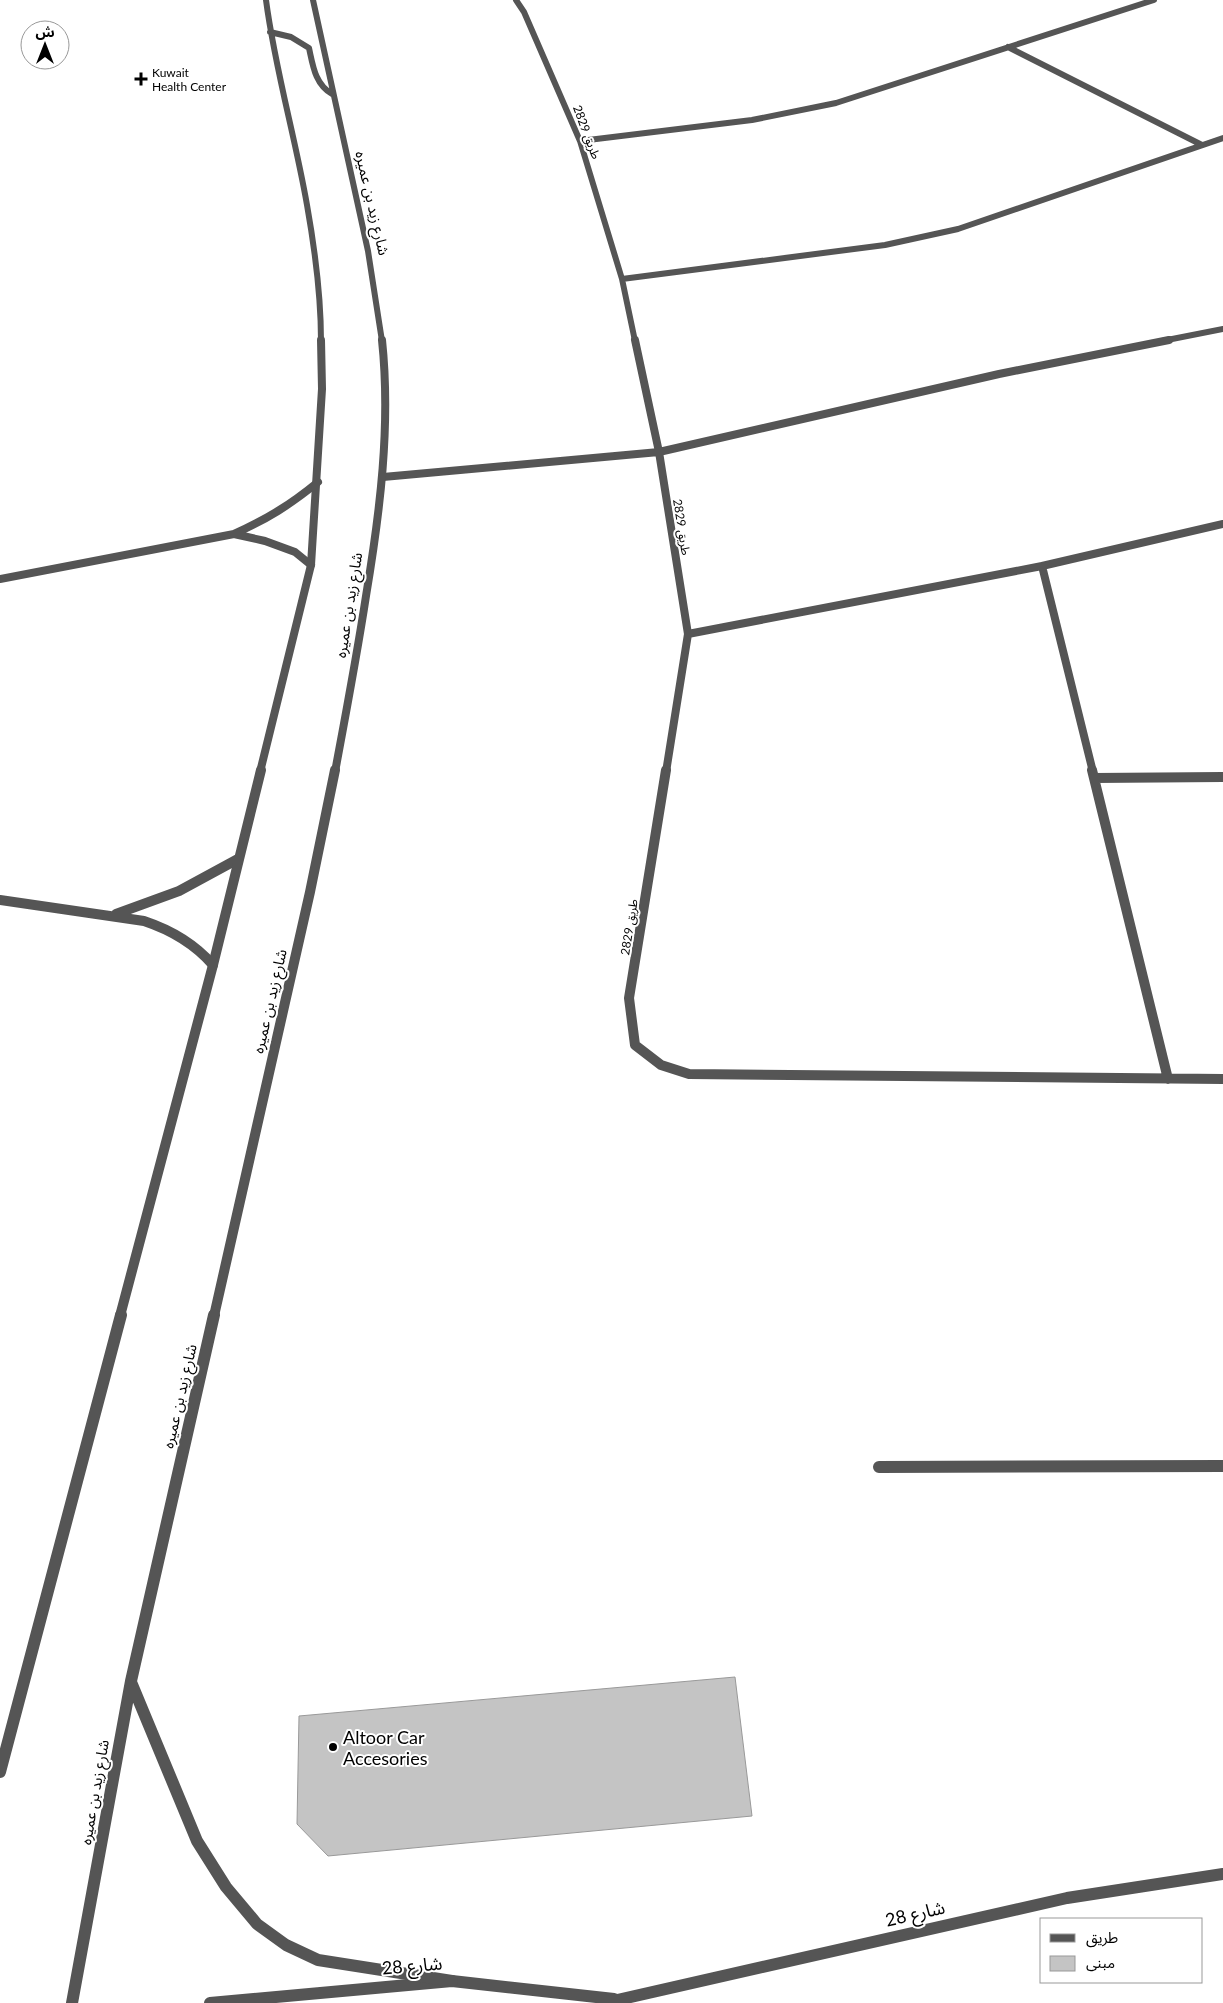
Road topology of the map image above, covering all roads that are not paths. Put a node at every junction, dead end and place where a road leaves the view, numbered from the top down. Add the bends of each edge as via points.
1 (266, 0) edge
2 (313, 0) edge
3 (516, 0) edge
4 (1154, 0) edge
5 (270, 32) junction
6 (1008, 47) junction
7 (332, 94) junction
8 (1223, 138) edge
9 (580, 141) junction
10 (1202, 145) junction
11 (622, 280) junction
12 (1223, 330) edge
13 (658, 452) junction
14 (383, 477) junction
15 (318, 482) junction
16 (1223, 524) edge
17 (234, 534) junction
18 (311, 566) junction
19 (1042, 566) junction
20 (0, 578) edge
21 (688, 634) junction
22 (1223, 777) edge
23 (1094, 778) junction
24 (238, 859) junction
25 (0, 900) edge
26 (110, 916) junction
27 (213, 964) junction
28 (1168, 1079) junction
29 (1223, 1079) edge
30 (1223, 1466) edge
31 (879, 1467) dead end
32 (131, 1681) junction
33 (0, 1772) edge
34 (1223, 1874) edge
35 (452, 1981) junction
36 (611, 2001) edge
37 (72, 2003) edge
38 (210, 2003) edge

1 - 5 street
2 - 7 street, شارع زيد بن عميره
3 - 9 street, طريق 2829
4 - 6 street
5 - 7 street via 305,43 318,85
5 - 15 street via 316,260 322,389
6 - 9 street via 836,103 752,120
6 - 10 street
7 - 14 street, شارع زيد بن عميره via 376,298 385,413
8 - 10 street
9 - 11 street, طريق 2829
10 - 11 street via 958,229 886,245
11 - 13 street, طريق 2829
12 - 13 street via 998,374
13 - 14 street
13 - 21 street, طريق 2829
14 - 32 street, شارع زيد بن عميره via 356,663 320,846
15 - 17 street via 290,505
15 - 18 street
16 - 19 street
17 - 18 street via 295,552
17 - 20 street
18 - 24 street
19 - 21 street
19 - 23 street
21 - 28 street, طريق 2829 via 629,998 636,1045 661,1065 689,1074
22 - 23 street
23 - 28 street
24 - 26 street via 192,886
24 - 27 street
25 - 26 street
26 - 27 street via 152,923 170,931 202,951
27 - 33 street
28 - 29 street
30 - 31 street
32 - 35 street via 197,1841 226,1887 257,1924 286,1945 318,1960
32 - 37 street, شارع زيد بن عميره
34 - 36 street, شارع 28 via 1066,1898
35 - 36 street, شارع 28
35 - 38 street, شارع 28

